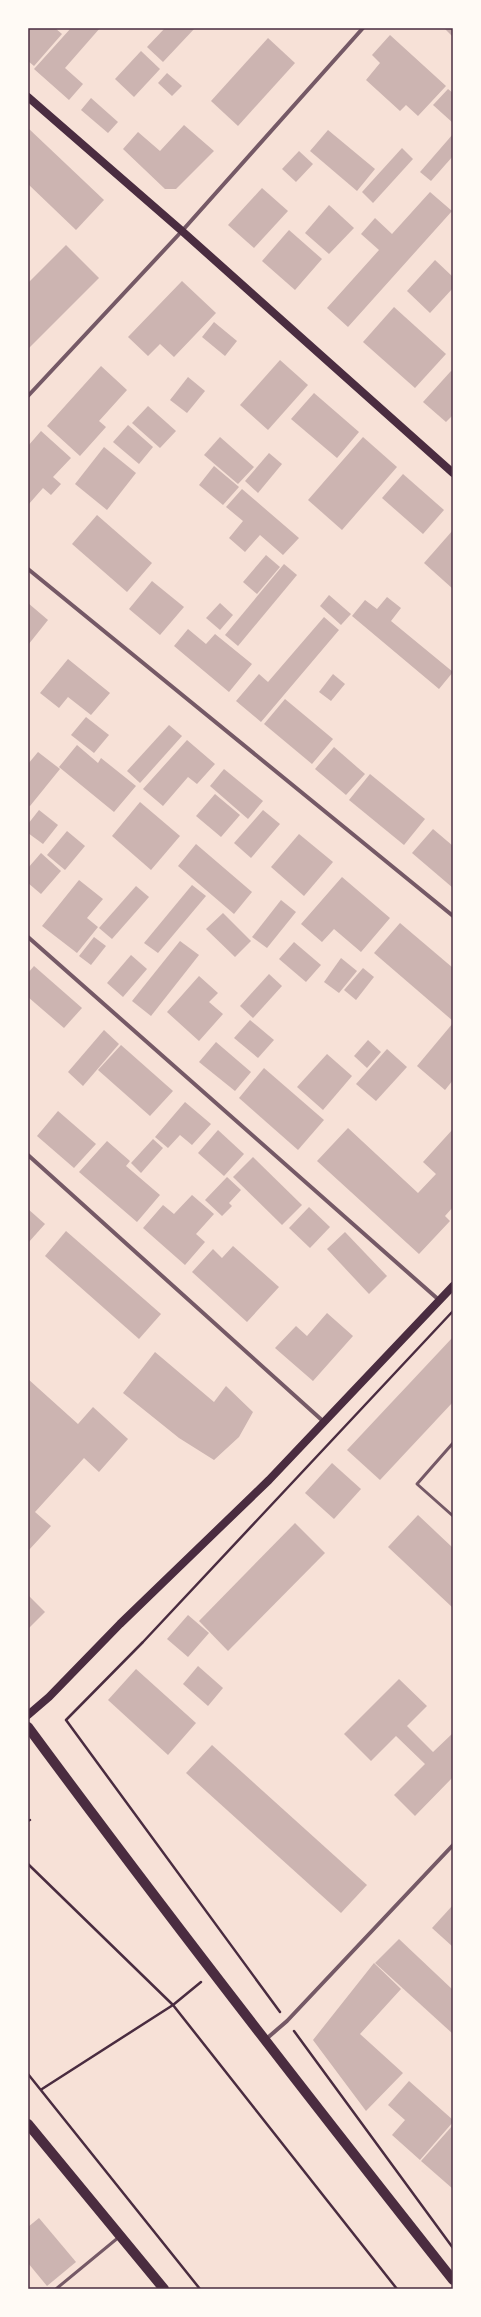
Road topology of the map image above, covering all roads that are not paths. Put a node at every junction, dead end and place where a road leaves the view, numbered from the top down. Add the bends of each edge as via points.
1 (363, 28) edge
2 (28, 97) edge
3 (182, 231) junction
4 (28, 396) edge
5 (453, 473) edge
6 (28, 569) edge
7 (453, 916) edge
8 (28, 937) edge
9 (28, 1155) edge
10 (453, 1286) edge
11 (440, 1300) junction
12 (324, 1422) junction
13 (453, 1443) edge
14 (453, 1516) edge
15 (28, 1715) edge
16 (28, 1727) edge
17 (453, 1845) edge
18 (264, 2041) junction
19 (28, 2124) edge
20 (120, 2236) junction
21 (453, 2280) edge
22 (56, 2289) edge
23 (164, 2289) edge

1 - 3 street
2 - 3 main road
3 - 4 street
3 - 5 main road
6 - 7 street
8 - 11 street
9 - 12 street
10 - 11 main road
11 - 12 main road
12 - 15 main road via 270,1480
13 - 14 lane via 416,1484
16 - 18 main road via 92,1816 214,1971
17 - 18 street via 287,2021
18 - 21 main road
19 - 20 main road
20 - 22 lane
20 - 23 main road

